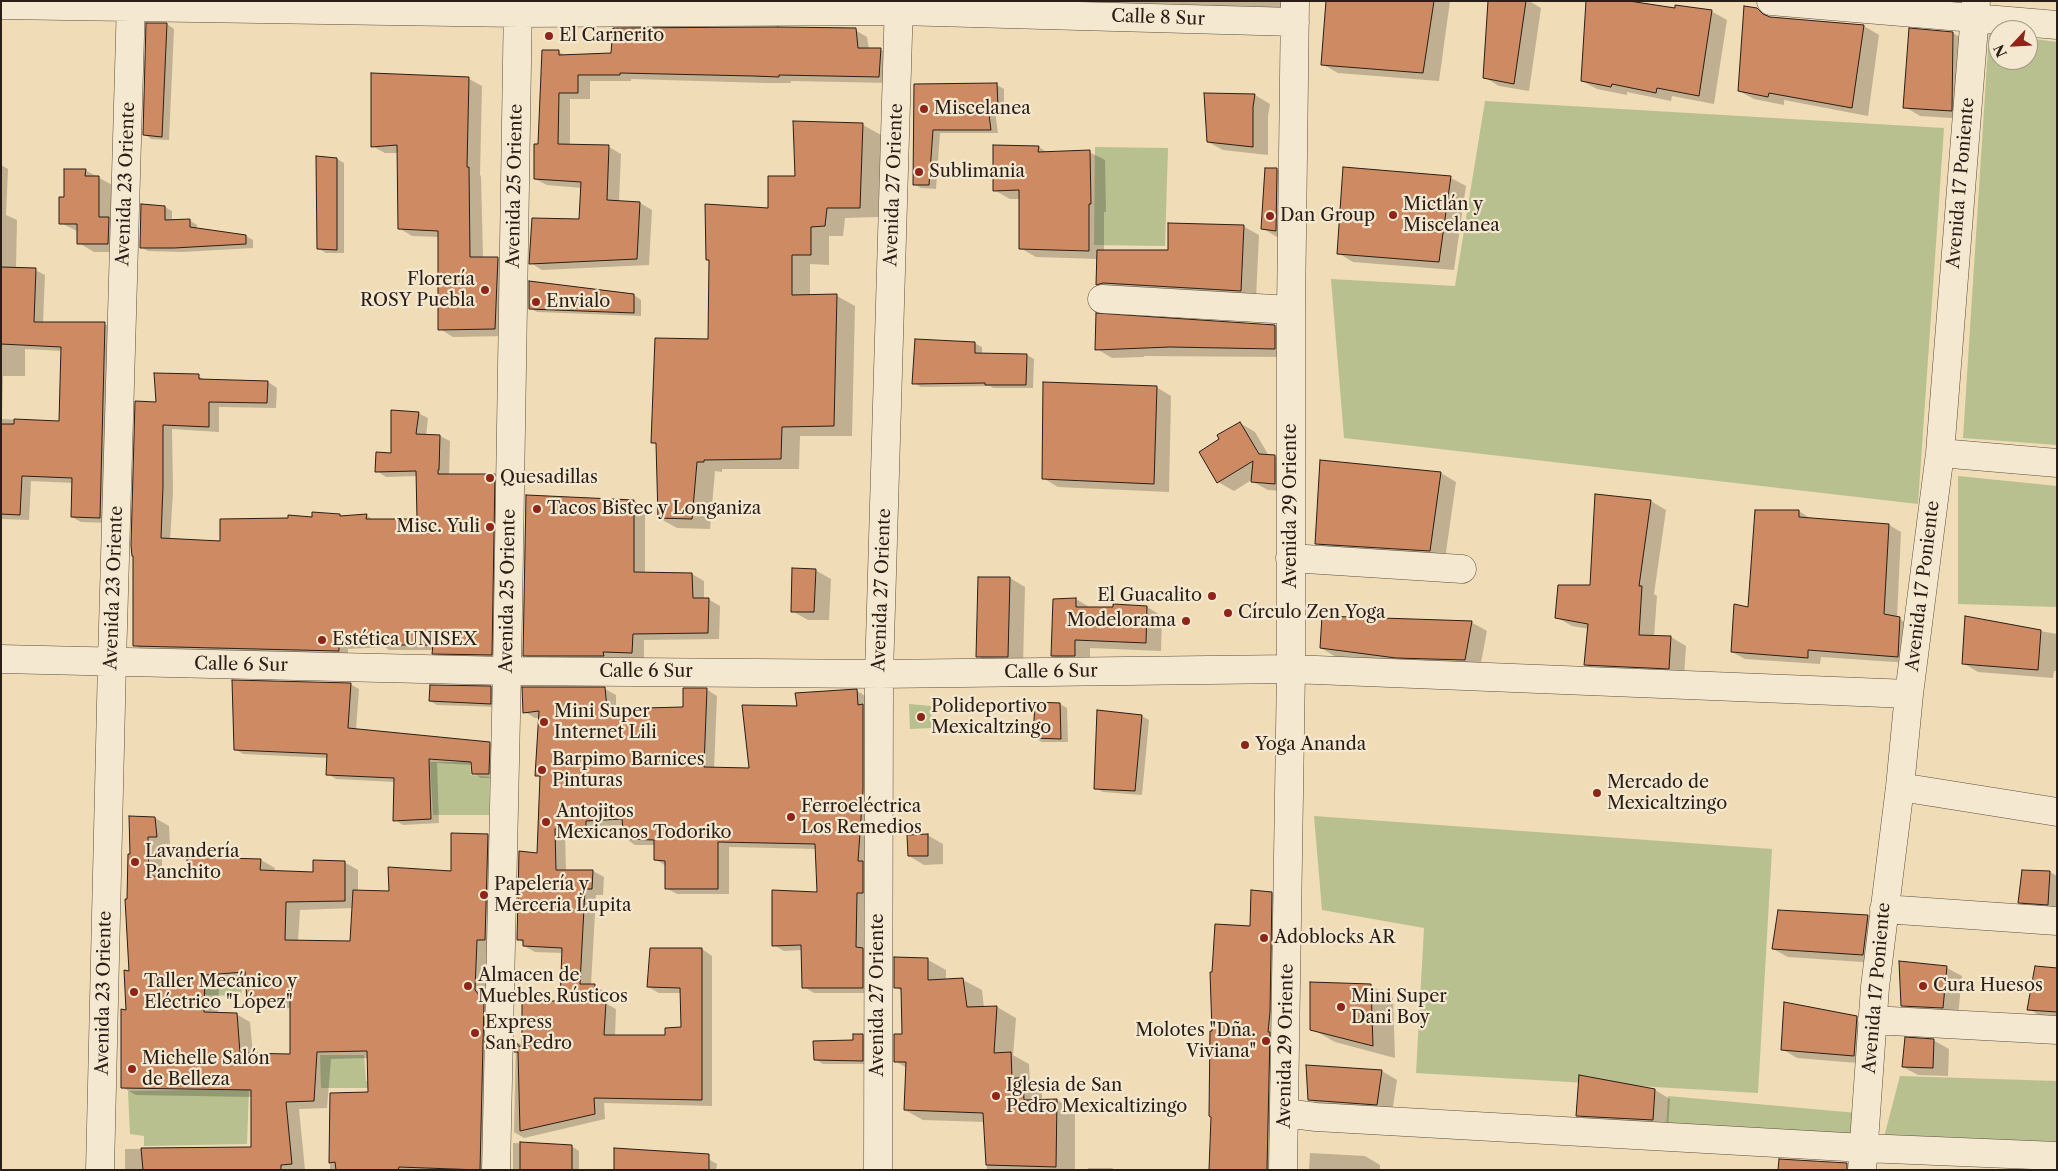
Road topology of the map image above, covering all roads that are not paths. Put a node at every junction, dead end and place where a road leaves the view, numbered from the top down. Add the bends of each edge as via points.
1 (1771, 1) edge
2 (131, 4) edge
3 (1, 6) edge
4 (899, 6) edge
5 (518, 7) edge
6 (1975, 10) edge
7 (1294, 11) edge
8 (2057, 25) edge
9 (1102, 299) dead end
10 (1291, 310) junction
11 (1940, 453) junction
12 (2057, 463) edge
13 (1290, 558) junction
14 (1462, 569) dead end
15 (1, 659) edge
16 (112, 662) junction
17 (1291, 669) junction
18 (507, 671) junction
19 (879, 674) junction
20 (1909, 694) junction
21 (1900, 787) junction
22 (2057, 812) edge
23 (1884, 909) junction
24 (2057, 921) edge
25 (1872, 1020) junction
26 (2057, 1030) edge
27 (1285, 1113) junction
28 (2057, 1156) edge
29 (1863, 1159) edge
30 (100, 1170) edge
31 (496, 1170) edge
32 (878, 1170) edge
33 (1284, 1170) edge

1 - 6 street
2 - 3 street, Calle 8 Sur
2 - 5 street, Calle 8 Sur
2 - 16 street, Avenida 23 Oriente
4 - 5 street, Calle 8 Sur
4 - 7 street, Calle 8 Sur
4 - 19 street, Avenida 27 Oriente
5 - 18 street, Avenida 25 Oriente
6 - 8 street
6 - 11 street, Avenida 17 Poniente
7 - 10 street, Avenida 29 Oriente
9 - 10 street
10 - 13 street, Avenida 29 Oriente
11 - 12 street
11 - 20 street, Avenida 17 Poniente
13 - 14 street
13 - 17 street, Avenida 29 Oriente
15 - 16 street, Calle 6 Sur
16 - 18 street, Calle 6 Sur
16 - 30 street, Avenida 23 Oriente
17 - 19 street, Calle 6 Sur
17 - 20 street, Calle 6 Sur
17 - 27 street, Avenida 29 Oriente
18 - 19 street, Calle 6 Sur
18 - 31 street, Avenida 25 Oriente
19 - 32 street, Avenida 27 Oriente
20 - 21 street, Avenida 17 Poniente
21 - 22 street
21 - 23 street, Avenida 17 Poniente
23 - 24 street
23 - 25 street, Avenida 17 Poniente
25 - 26 street
25 - 29 street, Avenida 17 Poniente
27 - 29 street
27 - 33 street, Avenida 29 Oriente
28 - 29 street

